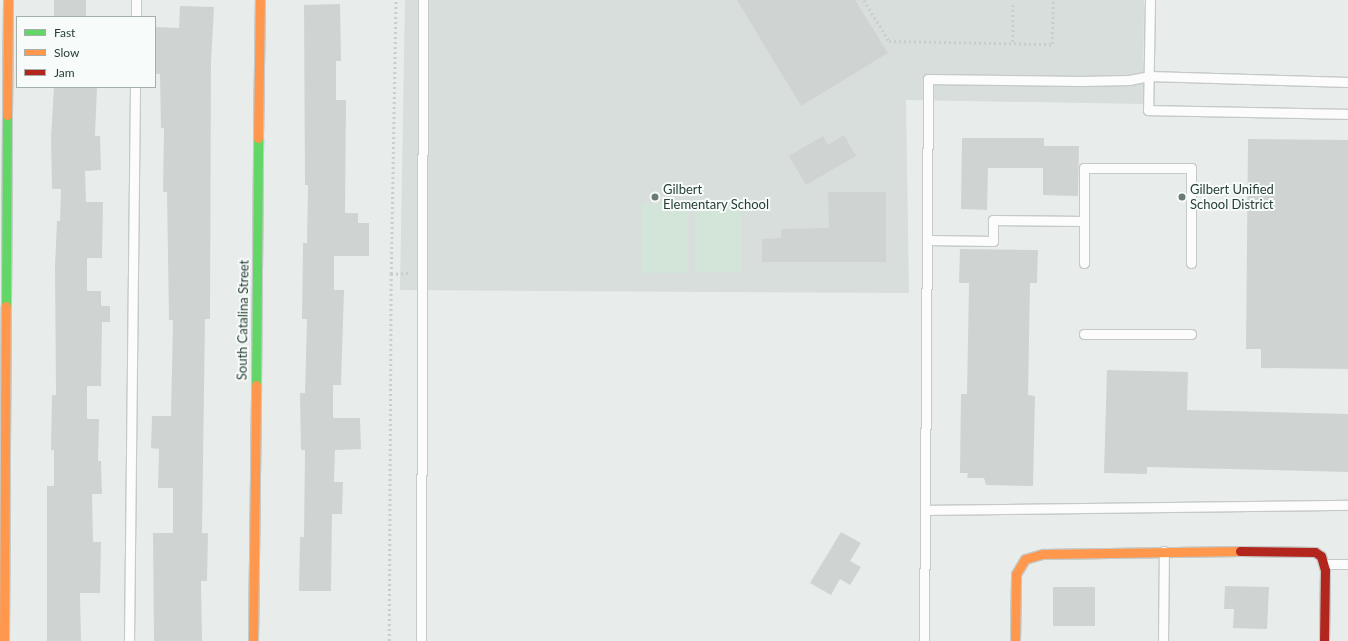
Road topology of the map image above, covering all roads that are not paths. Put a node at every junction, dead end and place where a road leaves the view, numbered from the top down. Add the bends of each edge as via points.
1 (8, 0) edge
2 (136, 0) edge
3 (260, 0) edge
4 (423, 0) edge
5 (1150, 0) edge
6 (136, 16) edge
7 (1149, 76) junction
8 (1348, 82) edge
9 (135, 88) edge
10 (1348, 114) edge
11 (1084, 221) junction
12 (928, 240) junction
13 (1084, 263) dead end
14 (1191, 263) dead end
15 (1084, 334) dead end
16 (1191, 334) dead end
17 (1348, 505) edge
18 (926, 510) junction
19 (1164, 551) junction
20 (1324, 564) junction
21 (1348, 564) edge
22 (4, 641) edge
23 (129, 641) edge
24 (253, 641) edge
25 (421, 641) edge
26 (924, 641) edge
27 (1015, 641) edge
28 (1163, 641) edge
29 (1324, 641) edge

1 - 22 street
2 - 6 lane
3 - 24 street, South Catalina Street
4 - 25 lane
5 - 7 lane
7 - 8 lane
7 - 10 lane via 1148,110
7 - 12 lane via 1130,80 1082,81 928,79
9 - 23 lane
11 - 12 lane via 993,220 993,241
11 - 13 lane
11 - 14 lane via 1084,168 1191,168
12 - 18 lane
15 - 16 lane
17 - 18 lane
18 - 26 lane
19 - 20 street via 1315,552 1321,556
19 - 27 street via 1043,554 1026,559 1016,574
19 - 28 lane
20 - 21 lane
20 - 29 street

